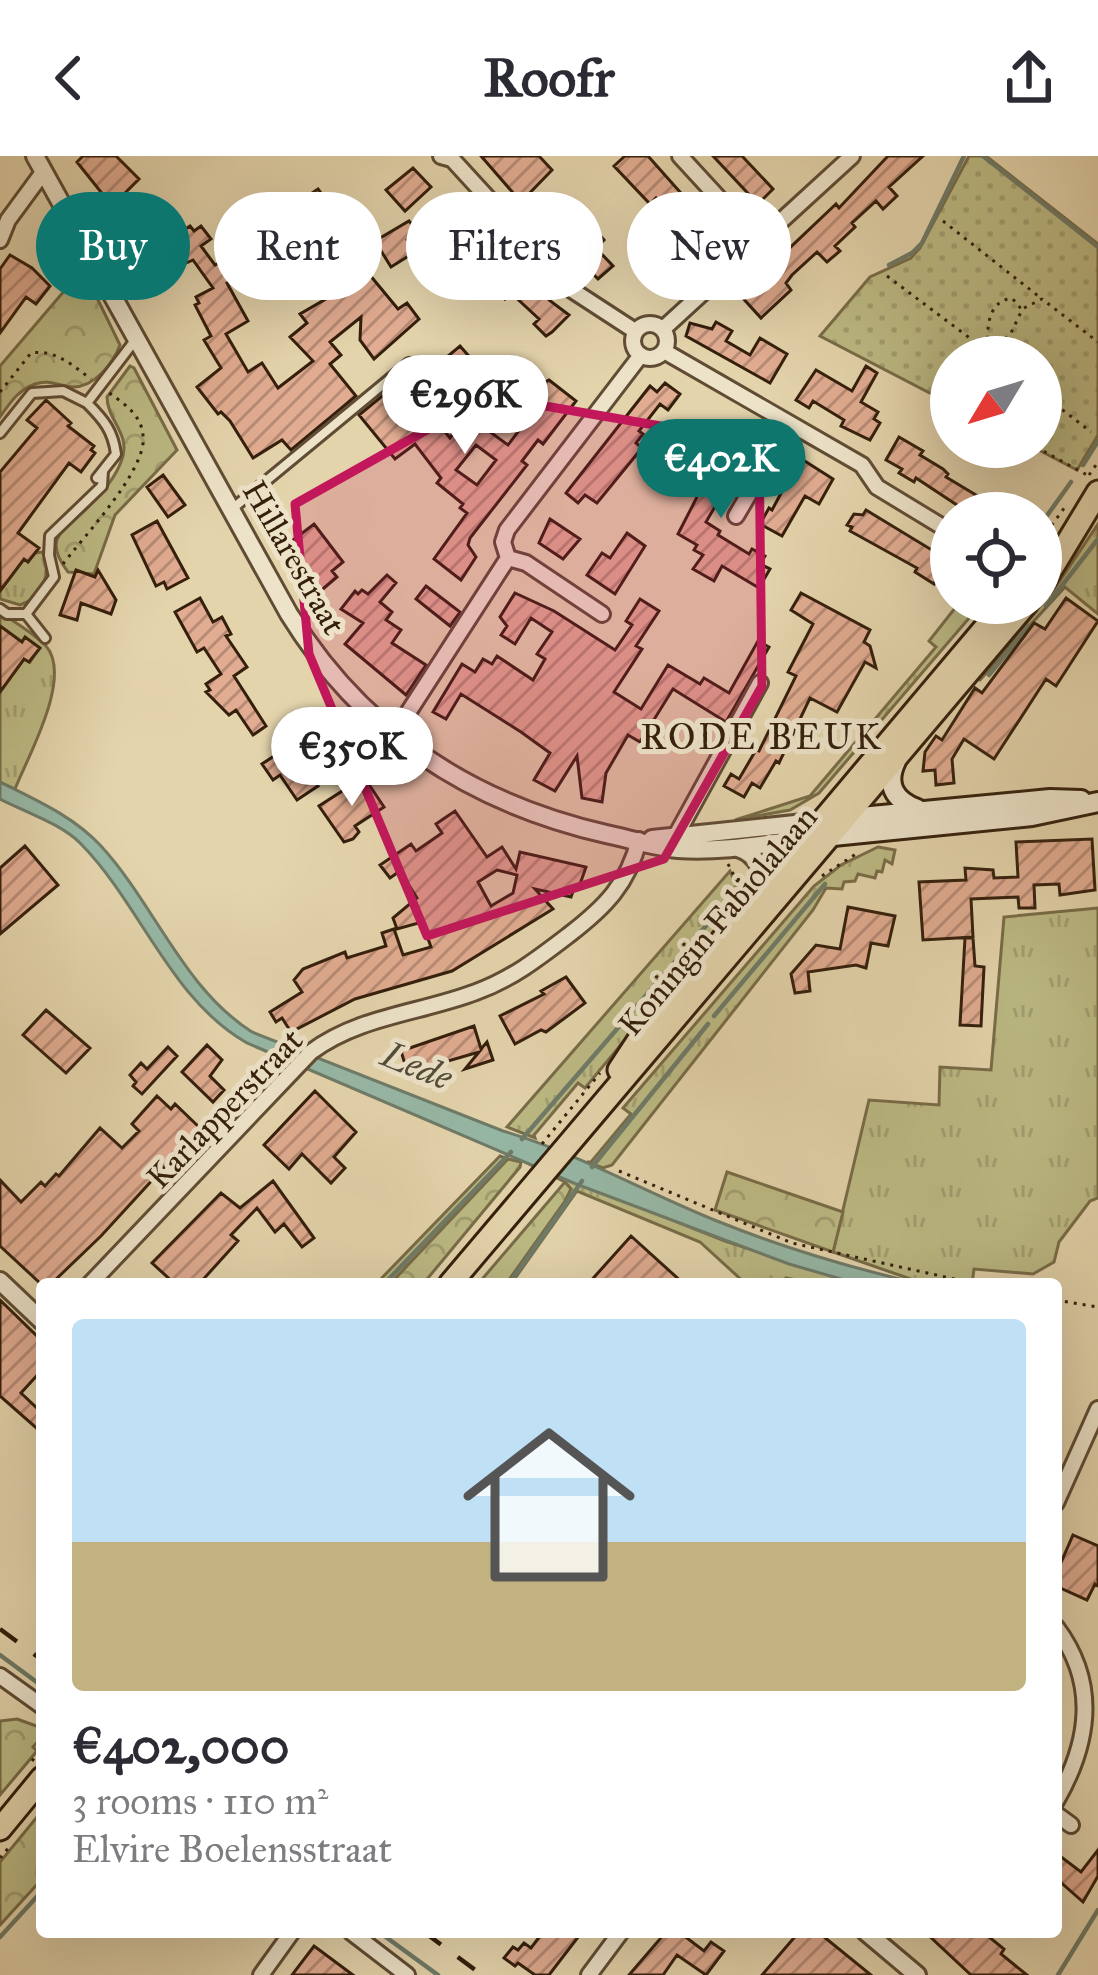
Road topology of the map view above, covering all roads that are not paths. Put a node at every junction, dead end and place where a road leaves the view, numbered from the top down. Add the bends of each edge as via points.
1 (441, 156) edge
2 (680, 156) edge
3 (852, 156) edge
4 (40, 164) edge
5 (713, 192) edge
6 (791, 212) edge
7 (0, 240) edge
8 (695, 300) edge
9 (663, 329) junction
10 (635, 331) junction
11 (137, 338) junction
12 (664, 351) junction
13 (641, 356) junction
14 (410, 363) dead end
15 (87, 403) junction
16 (790, 424) junction
17 (0, 433) edge
18 (1092, 501) edge
19 (231, 510) junction
20 (736, 516) dead end
21 (930, 519) edge
22 (1062, 536) edge
23 (1062, 551) edge
24 (508, 558) junction
25 (0, 609) edge
26 (26, 614) junction
27 (602, 614) dead end
28 (989, 624) edge
29 (1009, 624) edge
30 (46, 638) dead end
31 (760, 682) dead end
32 (393, 736) junction
33 (902, 752) junction
34 (1098, 802) edge
35 (922, 810) junction
36 (826, 829) junction
37 (639, 840) junction
38 (672, 843) junction
39 (731, 847) junction
40 (752, 904) junction
41 (593, 1111) junction
42 (96, 1278) edge
43 (455, 1278) edge
44 (0, 1281) edge
45 (36, 1315) edge
46 (1098, 1409) edge
47 (1062, 1474) edge
48 (1062, 1637) edge
49 (0, 1676) edge
50 (36, 1702) edge
51 (36, 1785) edge
52 (1062, 1789) edge
53 (1062, 1819) edge
54 (1070, 1826) dead end
55 (0, 1828) edge
56 (288, 1938) edge
57 (359, 1938) edge
58 (617, 1938) edge
59 (873, 1938) edge
60 (261, 1975) edge
61 (407, 1975) edge
62 (590, 1975) edge
63 (916, 1975) edge

1 - 10 street via 572,290
2 - 5 street
3 - 6 street
4 - 7 street
4 - 11 street, Hillarestraat
8 - 9 street
9 - 10 street via 648,323
9 - 12 street
10 - 13 street
11 - 15 lane
11 - 19 street, Hillarestraat
12 - 13 street
12 - 16 street
13 - 24 street via 507,530
14 - 19 lane
15 - 17 lane via 63,391 32,394
15 - 26 lane via 107,423 116,454 100,475 102,486 50,536 54,577
16 - 20 street
16 - 21 street via 862,465 877,487
18 - 22 main road
18 - 23 main road
19 - 32 street, Hillarestraat via 316,655
24 - 27 street
24 - 32 street
25 - 26 lane
26 - 30 lane
28 - 36 main road, Koningin Fabiolalaan
29 - 33 main road, Koningin Fabiolalaan
31 - 38 street
32 - 37 street, Hillarestraat via 513,807
33 - 35 main road via 891,786
33 - 36 main road, Koningin Fabiolalaan
34 - 35 main road, Hillarestraat
34 - 36 main road, Hillarestraat via 1032,816
35 - 36 main road, Hillarestraat
36 - 38 street, Hillarestraat
36 - 39 street, Hillarestraat
36 - 40 main road, Koningin Fabiolalaan
36 - 41 main road, Koningin Fabiolalaan
37 - 38 street, Hillarestraat
37 - 42 street, Karlapperstraat via 615,896 512,976 349,1029 311,1052
38 - 39 street, Hillarestraat
39 - 40 street via 750,853 761,869
40 - 41 main road, Koningin Fabiolalaan via 636,1043
41 - 43 main road, Koningin Fabiolalaan
44 - 45 street
46 - 47 street
48 - 52 street via 1088,1700 1082,1751
49 - 50 street
51 - 55 main road
53 - 54 street
56 - 60 street
57 - 61 street
58 - 62 street
59 - 63 street

